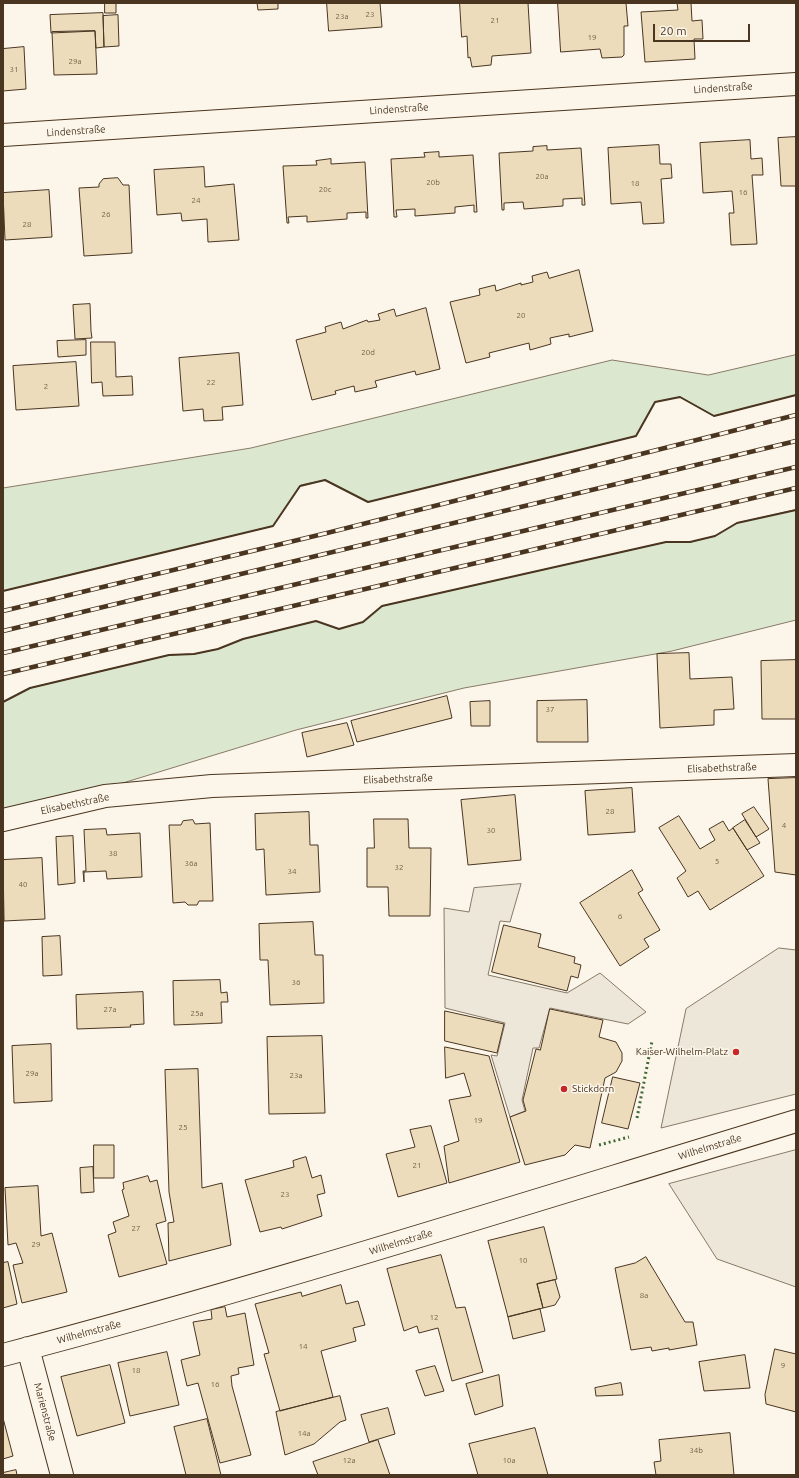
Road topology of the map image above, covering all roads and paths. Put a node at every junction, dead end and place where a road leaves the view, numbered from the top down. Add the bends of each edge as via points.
1 (796, 84) edge
2 (3, 135) edge
3 (796, 765) edge
4 (3, 820) edge
5 (796, 1121) edge
6 (28, 1348) junction
7 (3, 1355) edge
8 (62, 1475) edge

1 - 2 street, Lindenstraße
3 - 4 street, Elisabethstraße via 212,786 105,796
5 - 6 street, Wilhelmstraße via 379,1249 115,1326
6 - 7 street, Wilhelmstraße
6 - 8 street, Marienstraße

